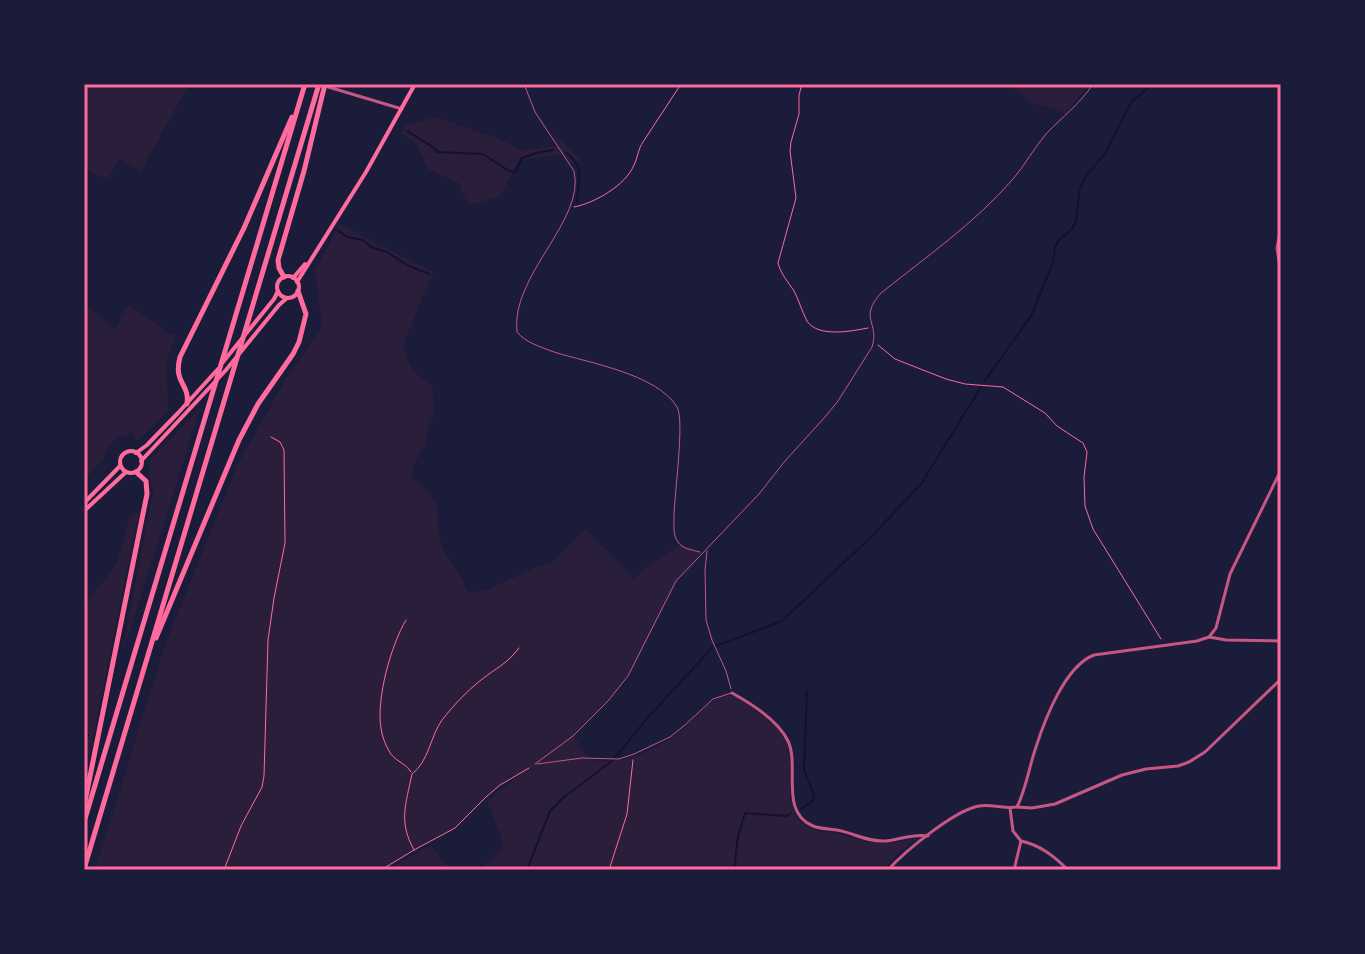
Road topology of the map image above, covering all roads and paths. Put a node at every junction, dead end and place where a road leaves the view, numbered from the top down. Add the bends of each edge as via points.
1 (321, 84) edge
2 (415, 84) edge
3 (524, 84) edge
4 (681, 84) edge
5 (802, 84) edge
6 (1093, 84) edge
7 (304, 87) edge
8 (402, 109) junction
9 (571, 207) junction
10 (1281, 227) edge
11 (1281, 273) edge
12 (284, 277) junction
13 (295, 280) junction
14 (278, 291) junction
15 (298, 291) junction
16 (287, 298) junction
17 (872, 326) junction
18 (874, 341) junction
19 (187, 404) junction
20 (271, 437) dead end
21 (136, 453) junction
22 (141, 461) junction
23 (120, 466) junction
24 (1281, 470) edge
25 (126, 472) junction
26 (136, 472) junction
27 (84, 503) edge
28 (84, 511) edge
29 (706, 549) junction
30 (702, 552) junction
31 (406, 620) dead end
32 (1209, 637) junction
33 (1281, 641) edge
34 (1164, 645) junction
35 (519, 648) dead end
36 (145, 665) junction
37 (1281, 679) edge
38 (732, 693) junction
39 (634, 754) junction
40 (535, 764) junction
41 (412, 774) junction
42 (84, 806) edge
43 (1017, 807) junction
44 (1010, 808) junction
45 (84, 822) edge
46 (928, 836) junction
47 (1021, 841) junction
48 (414, 850) junction
49 (84, 869) edge
50 (224, 870) edge
51 (381, 870) edge
52 (609, 870) edge
53 (888, 870) edge
54 (1014, 870) edge
55 (1068, 870) edge

1 - 8 street
1 - 12 highway via 304,171 278,260
1 - 36 highway
2 - 8 main road
3 - 9 lane via 535,112 574,171
4 - 9 path via 628,175 598,198
5 - 17 path via 790,151 796,198 780,270 812,327 836,332
6 - 17 lane via 983,209 881,293 870,307
7 - 19 highway via 238,241 180,357 178,375
7 - 45 highway
8 - 13 main road
9 - 30 lane via 527,285 517,332 540,347 636,376 676,405 681,422 675,535 683,547
10 - 11 street
12 - 13 main road
12 - 14 main road
13 - 15 main road
14 - 16 main road
14 - 19 main road
15 - 16 main road
15 - 36 highway via 306,314 299,342 239,440
16 - 22 main road
17 - 18 lane
18 - 29 lane via 825,417
18 - 34 path via 895,359 946,379 1003,387 1083,443 1085,506 1093,529
19 - 21 main road
20 - 50 path via 284,450 285,543 268,640 264,776
21 - 22 main road
21 - 23 main road via 124,454
22 - 26 main road
23 - 25 main road
23 - 27 main road
24 - 32 street via 1230,574 1219,621
25 - 26 main road
25 - 28 main road
26 - 42 highway via 146,481 147,494
29 - 30 lane
29 - 38 lane via 706,620
30 - 40 lane via 676,581 628,676 573,736
31 - 41 path via 384,683 380,725 392,756
32 - 33 street
32 - 34 street
34 - 43 street via 1094,655 1076,666 1046,720
35 - 41 path via 447,714
36 - 49 highway
37 - 43 street via 1189,762 1133,771 1055,804
38 - 39 lane via 713,699 670,737
38 - 46 street via 761,711 785,736 792,754 795,807 812,826 865,840
39 - 40 lane
39 - 52 path via 627,814
40 - 48 path via 500,785 455,828
41 - 48 path via 403,821
43 - 44 street
44 - 46 street via 968,809
44 - 47 street via 1013,831
46 - 53 street
47 - 54 street
47 - 55 street via 1034,843
48 - 51 path

